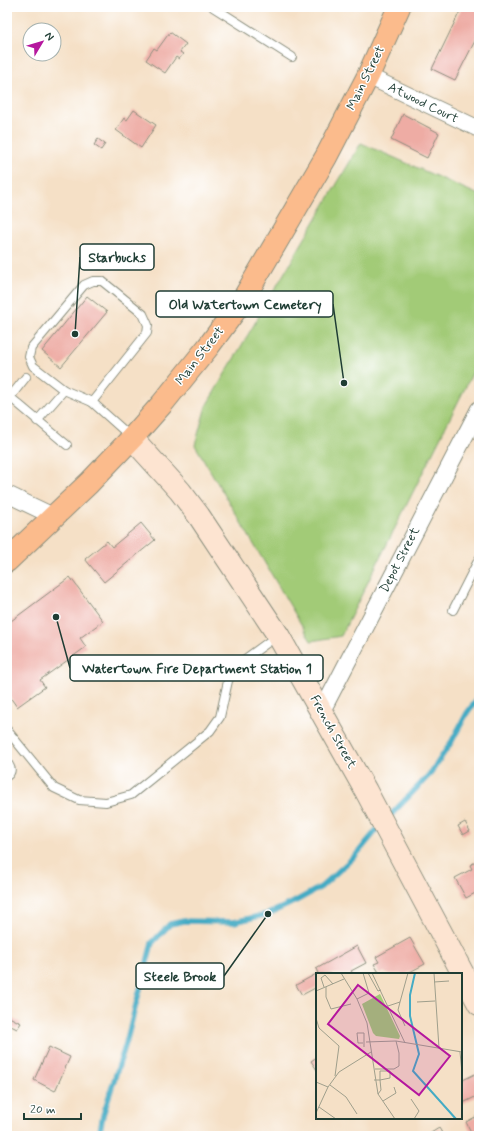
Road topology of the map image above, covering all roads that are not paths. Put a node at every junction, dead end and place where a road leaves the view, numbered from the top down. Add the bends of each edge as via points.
1 (213, 7) edge
2 (399, 7) edge
3 (292, 57) dead end
4 (368, 76) junction
5 (479, 130) edge
6 (26, 377) dead end
7 (64, 390) junction
8 (8, 399) edge
9 (92, 402) junction
10 (479, 409) edge
11 (38, 420) junction
12 (132, 438) junction
13 (67, 445) dead end
14 (7, 494) edge
15 (54, 517) junction
16 (479, 559) edge
17 (7, 561) edge
18 (453, 610) dead end
19 (278, 635) junction
20 (322, 711) junction
21 (7, 730) edge
22 (7, 762) edge
23 (7, 776) edge
24 (479, 1004) edge

1 - 3 lane
2 - 4 main road, Main Street
4 - 5 street, Atwood Court
4 - 12 main road, Main Street via 326,157 242,300 180,381
6 - 8 lane
7 - 9 lane
7 - 9 lane via 34,366 29,357 31,348 84,285 102,281 143,314 148,324 147,333
7 - 11 lane
8 - 11 lane
9 - 12 lane
10 - 20 street, Depot Street
11 - 13 lane
12 - 15 main road, Main Street
12 - 19 street, French Street via 199,516
14 - 15 street
15 - 17 main road, Main Street
16 - 18 lane
19 - 20 street, French Street
19 - 21 lane via 234,667 220,717 210,731 131,795 106,802 86,801 54,788
20 - 24 street, French Street
22 - 23 lane via 12,768

